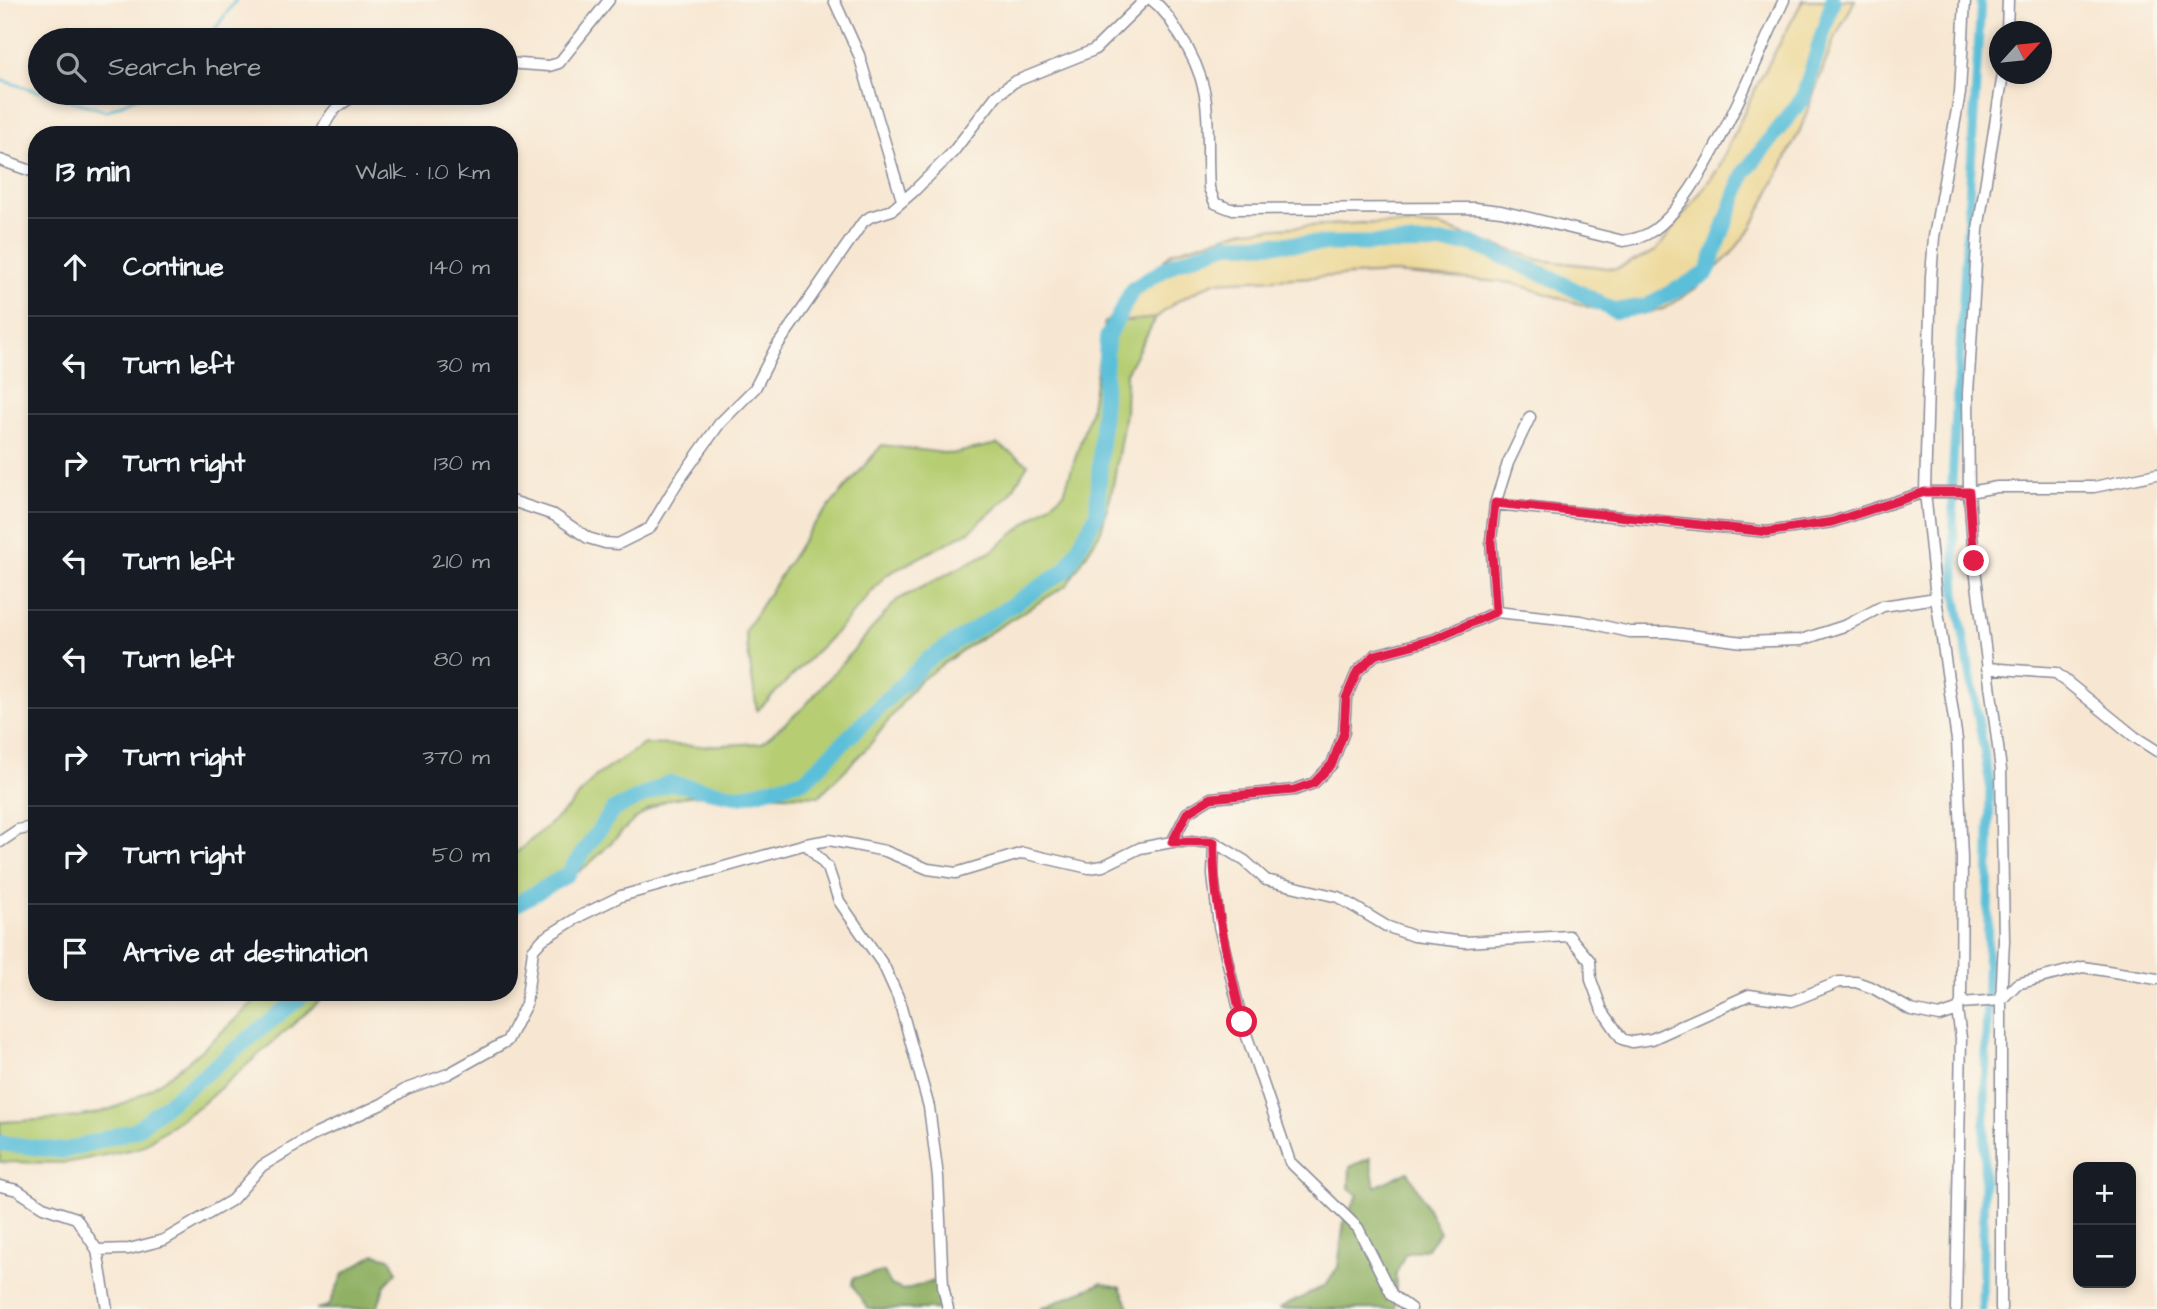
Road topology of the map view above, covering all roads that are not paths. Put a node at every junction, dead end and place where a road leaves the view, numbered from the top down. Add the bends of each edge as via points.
1 (609, 0) edge
2 (834, 0) edge
3 (1145, 0) edge
4 (1152, 0) edge
5 (1784, 0) edge
6 (1965, 0) edge
7 (2008, 0) edge
8 (2007, 21) edge
9 (518, 64) edge
10 (2002, 84) edge
11 (336, 105) edge
12 (323, 126) edge
13 (0, 160) edge
14 (28, 170) edge
15 (902, 200) junction
16 (1530, 418) dead end
17 (2157, 474) edge
18 (1931, 492) junction
19 (1969, 492) junction
20 (518, 503) edge
21 (1495, 503) junction
22 (1936, 598) junction
23 (1496, 612) junction
24 (1987, 668) junction
25 (2157, 751) edge
26 (28, 827) edge
27 (0, 842) edge
28 (1172, 842) junction
29 (1214, 842) junction
30 (806, 844) junction
31 (2157, 979) edge
32 (2001, 1000) junction
33 (1959, 1007) junction
34 (0, 1186) edge
35 (97, 1250) junction
36 (107, 1309) edge
37 (948, 1309) edge
38 (1410, 1309) edge
39 (1956, 1309) edge
40 (2001, 1309) edge

1 - 9 street via 559,63
2 - 15 street via 859,55
3 - 15 street via 1094,50 1013,82 996,96 953,152
4 - 5 street via 1162,7 1190,50 1205,83 1209,188 1215,203 1230,209 1502,211 1623,241 1640,238 1663,223 1695,183
6 - 18 street via 1960,93 1931,276
7 - 8 street
10 - 19 street via 1972,285
11 - 12 street
13 - 14 street
15 - 20 street via 892,210 863,222 775,349 755,388 720,423 650,528 618,544 605,543 588,538 554,515
16 - 21 street
17 - 19 street via 2094,487 1997,487
18 - 19 street
18 - 21 street via 1832,522 1767,532
18 - 22 street
19 - 24 street
21 - 23 street via 1491,540
22 - 23 street via 1883,606 1847,625 1801,640 1778,641 1630,632 1581,621
22 - 33 street via 1957,740 1962,858
23 - 28 street via 1435,639 1375,655 1357,672 1346,698 1344,732 1332,764 1314,783 1294,790 1211,798 1187,813
24 - 25 street via 2056,673
24 - 32 street via 2001,770
26 - 27 street
28 - 29 street
28 - 30 street via 1140,848 1089,869 1023,853 956,873 928,869 885,851 855,845 829,840
29 - 33 street via 1266,880 1338,897 1386,926 1413,936 1465,942 1569,936 1590,961 1591,980 1602,1010 1622,1039 1632,1042 1652,1039 1749,995 1792,1001 1839,982 1856,982 1911,1010 1939,1016
29 - 38 street via 1219,926 1242,1022 1290,1162 1357,1228 1392,1295
30 - 35 street via 621,896 582,915 533,950 526,1004 507,1041 448,1074 406,1089 312,1136 262,1166 232,1200 164,1240 129,1249
30 - 37 street via 828,868 839,901 884,966 898,998 929,1107
31 - 32 street via 2083,967 2017,984
32 - 33 street
32 - 40 street
33 - 39 street
34 - 35 street via 76,1218
35 - 36 street

